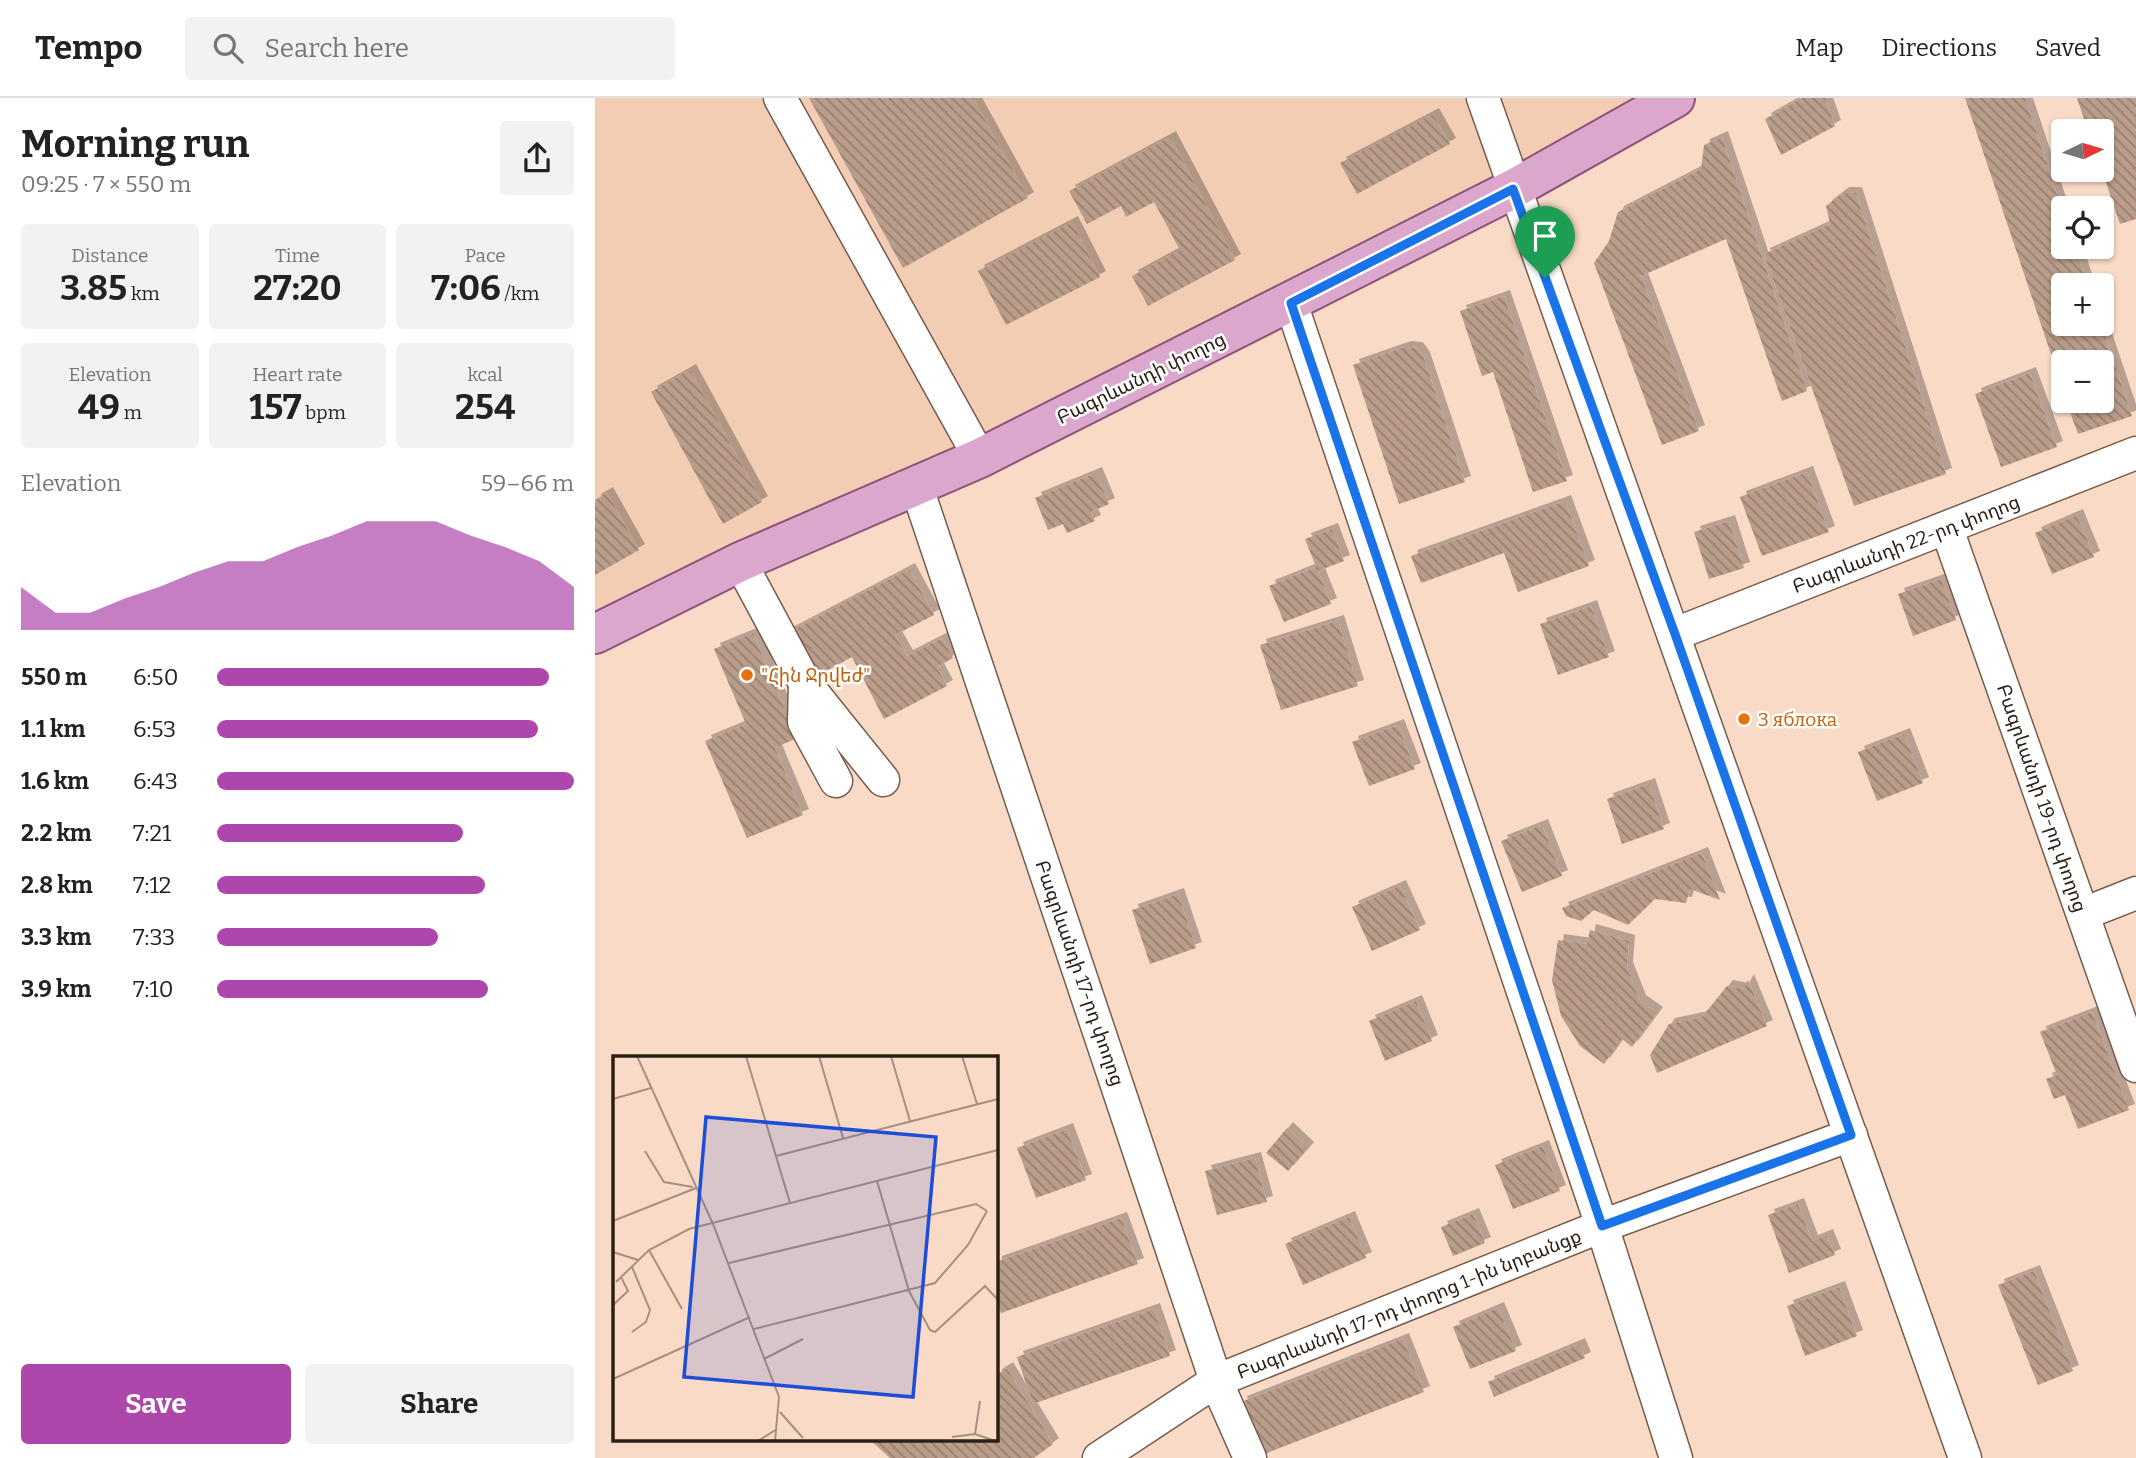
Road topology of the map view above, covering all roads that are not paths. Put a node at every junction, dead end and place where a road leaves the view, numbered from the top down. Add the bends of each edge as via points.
1 (780, 98) edge
2 (1483, 98) edge
3 (1675, 98) edge
4 (1513, 189) junction
5 (1291, 303) junction
6 (2136, 453) edge
7 (980, 458) junction
8 (916, 485) junction
9 (1947, 529) junction
10 (740, 562) junction
11 (595, 634) edge
12 (1675, 634) junction
13 (805, 683) junction
14 (883, 780) dead end
15 (836, 781) dead end
16 (2136, 893) edge
17 (2083, 914) junction
18 (2136, 1066) edge
19 (1851, 1135) junction
20 (1602, 1226) junction
21 (1216, 1381) junction
22 (1099, 1458) edge
23 (1250, 1458) edge
24 (1676, 1458) edge
25 (1965, 1458) edge

1 - 7 street
2 - 4 street
3 - 4 main road, Բագրևանդի փողոց
4 - 5 main road, Բագրևանդի փողոց
4 - 12 street
5 - 7 main road, Բագրևանդի փողոց
5 - 20 street
6 - 9 street, Բագրևանդի 22-րդ փողոց
7 - 8 main road, Բագրևանդի փողոց
8 - 10 main road, Բագրևանդի փողոց
8 - 21 street, Բագրևանդի 17-րդ փողոց
9 - 12 street, Բագրևանդի 22-րդ փողոց
9 - 17 street, Բագրևանդի 19-րդ փողոց
10 - 11 main road, Բագրևանդի փողոց
10 - 13 street
12 - 19 street
13 - 14 street
13 - 15 street via 804,722
16 - 17 street
17 - 18 street, Բագրևանդի 19-րդ փողոց
19 - 20 street, Բագրևանդի 17-րդ փողոց 1-ին նրբանցք
19 - 25 street
20 - 21 street, Բագրևանդի 17-րդ փողոց 1-ին նրբանցք
20 - 24 street
21 - 22 street, Բագրևանդի 17-րդ փողոց 1-ին նրբանցք
21 - 23 street, Բագրևանդի 17-րդ փողոց

